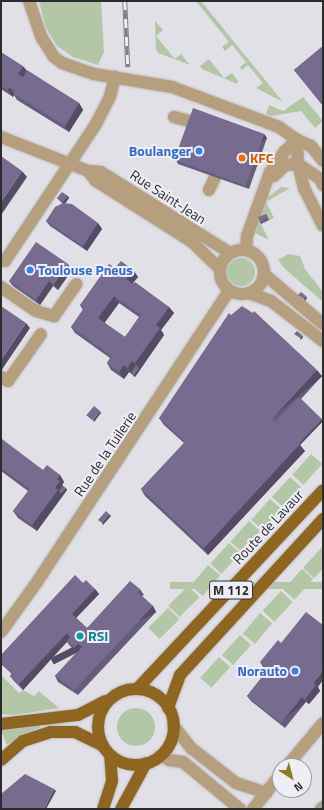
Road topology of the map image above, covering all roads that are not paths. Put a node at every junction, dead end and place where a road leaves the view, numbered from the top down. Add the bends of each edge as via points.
1 (29, 1) edge
2 (115, 77) junction
3 (174, 117) dead end
4 (193, 122) edge
5 (1, 137) edge
6 (296, 140) junction
7 (323, 161) edge
8 (70, 164) junction
9 (298, 164) junction
10 (88, 171) junction
11 (215, 177) edge
12 (323, 185) edge
13 (264, 189) junction
14 (209, 190) dead end
15 (323, 226) edge
16 (246, 250) junction
17 (230, 253) junction
18 (2, 263) edge
19 (220, 269) junction
20 (264, 274) junction
21 (76, 284) dead end
22 (1, 287) edge
23 (230, 291) junction
24 (249, 293) junction
25 (323, 324) edge
26 (41, 334) dead end
27 (323, 341) edge
28 (1, 377) edge
29 (323, 490) edge
30 (323, 519) edge
31 (1, 632) edge
32 (137, 689) junction
33 (115, 695) junction
34 (168, 708) junction
35 (323, 723) edge
36 (1, 724) edge
37 (173, 725) junction
38 (102, 745) junction
39 (110, 755) junction
40 (161, 755) junction
41 (294, 758) edge
42 (1, 760) edge
43 (146, 763) junction
44 (272, 785) edge
45 (266, 793) junction
46 (103, 809) edge
47 (121, 809) edge
48 (240, 809) edge
49 (253, 809) edge

1 - 2 street via 39,32 54,57 80,70
2 - 6 street via 172,87 279,127
2 - 8 street via 109,111
3 - 4 street
5 - 8 street, Rue Saint-Jean
6 - 7 street via 311,146
6 - 9 street
6 - 13 street via 270,172
8 - 10 street, Rue Saint-Jean
8 - 18 street
9 - 12 street via 320,179
9 - 13 street via 281,167
9 - 15 street via 304,188
10 - 17 street, Rue Saint-Jean via 101,172
10 - 19 street, Rue Saint-Jean via 96,180 191,241
11 - 14 street
13 - 16 street via 247,236
16 - 17 street
16 - 20 street via 261,261
17 - 19 street via 223,260
19 - 23 street via 222,281
20 - 24 street via 259,286
20 - 25 street
21 - 22 street via 54,316 36,311
23 - 24 street via 236,294
23 - 31 street, Rue de la Tuilerie via 34,587
24 - 27 street via 270,301
26 - 28 street via 8,381
29 - 32 main road, Route de Lavaur / M 112
30 - 34 main road, M 112 via 180,675
32 - 33 main road
32 - 34 main road via 155,695
33 - 36 main road via 78,715
33 - 38 main road via 105,704 99,717 98,735
34 - 37 main road
35 - 41 street
37 - 40 main road via 170,741
37 - 45 street via 191,748 236,783
38 - 39 main road
38 - 42 main road via 75,732 51,732 23,741
39 - 43 main road via 127,764
39 - 46 main road via 112,781
40 - 43 main road
40 - 48 street via 170,760 183,762
43 - 47 main road
44 - 45 street
45 - 49 street

